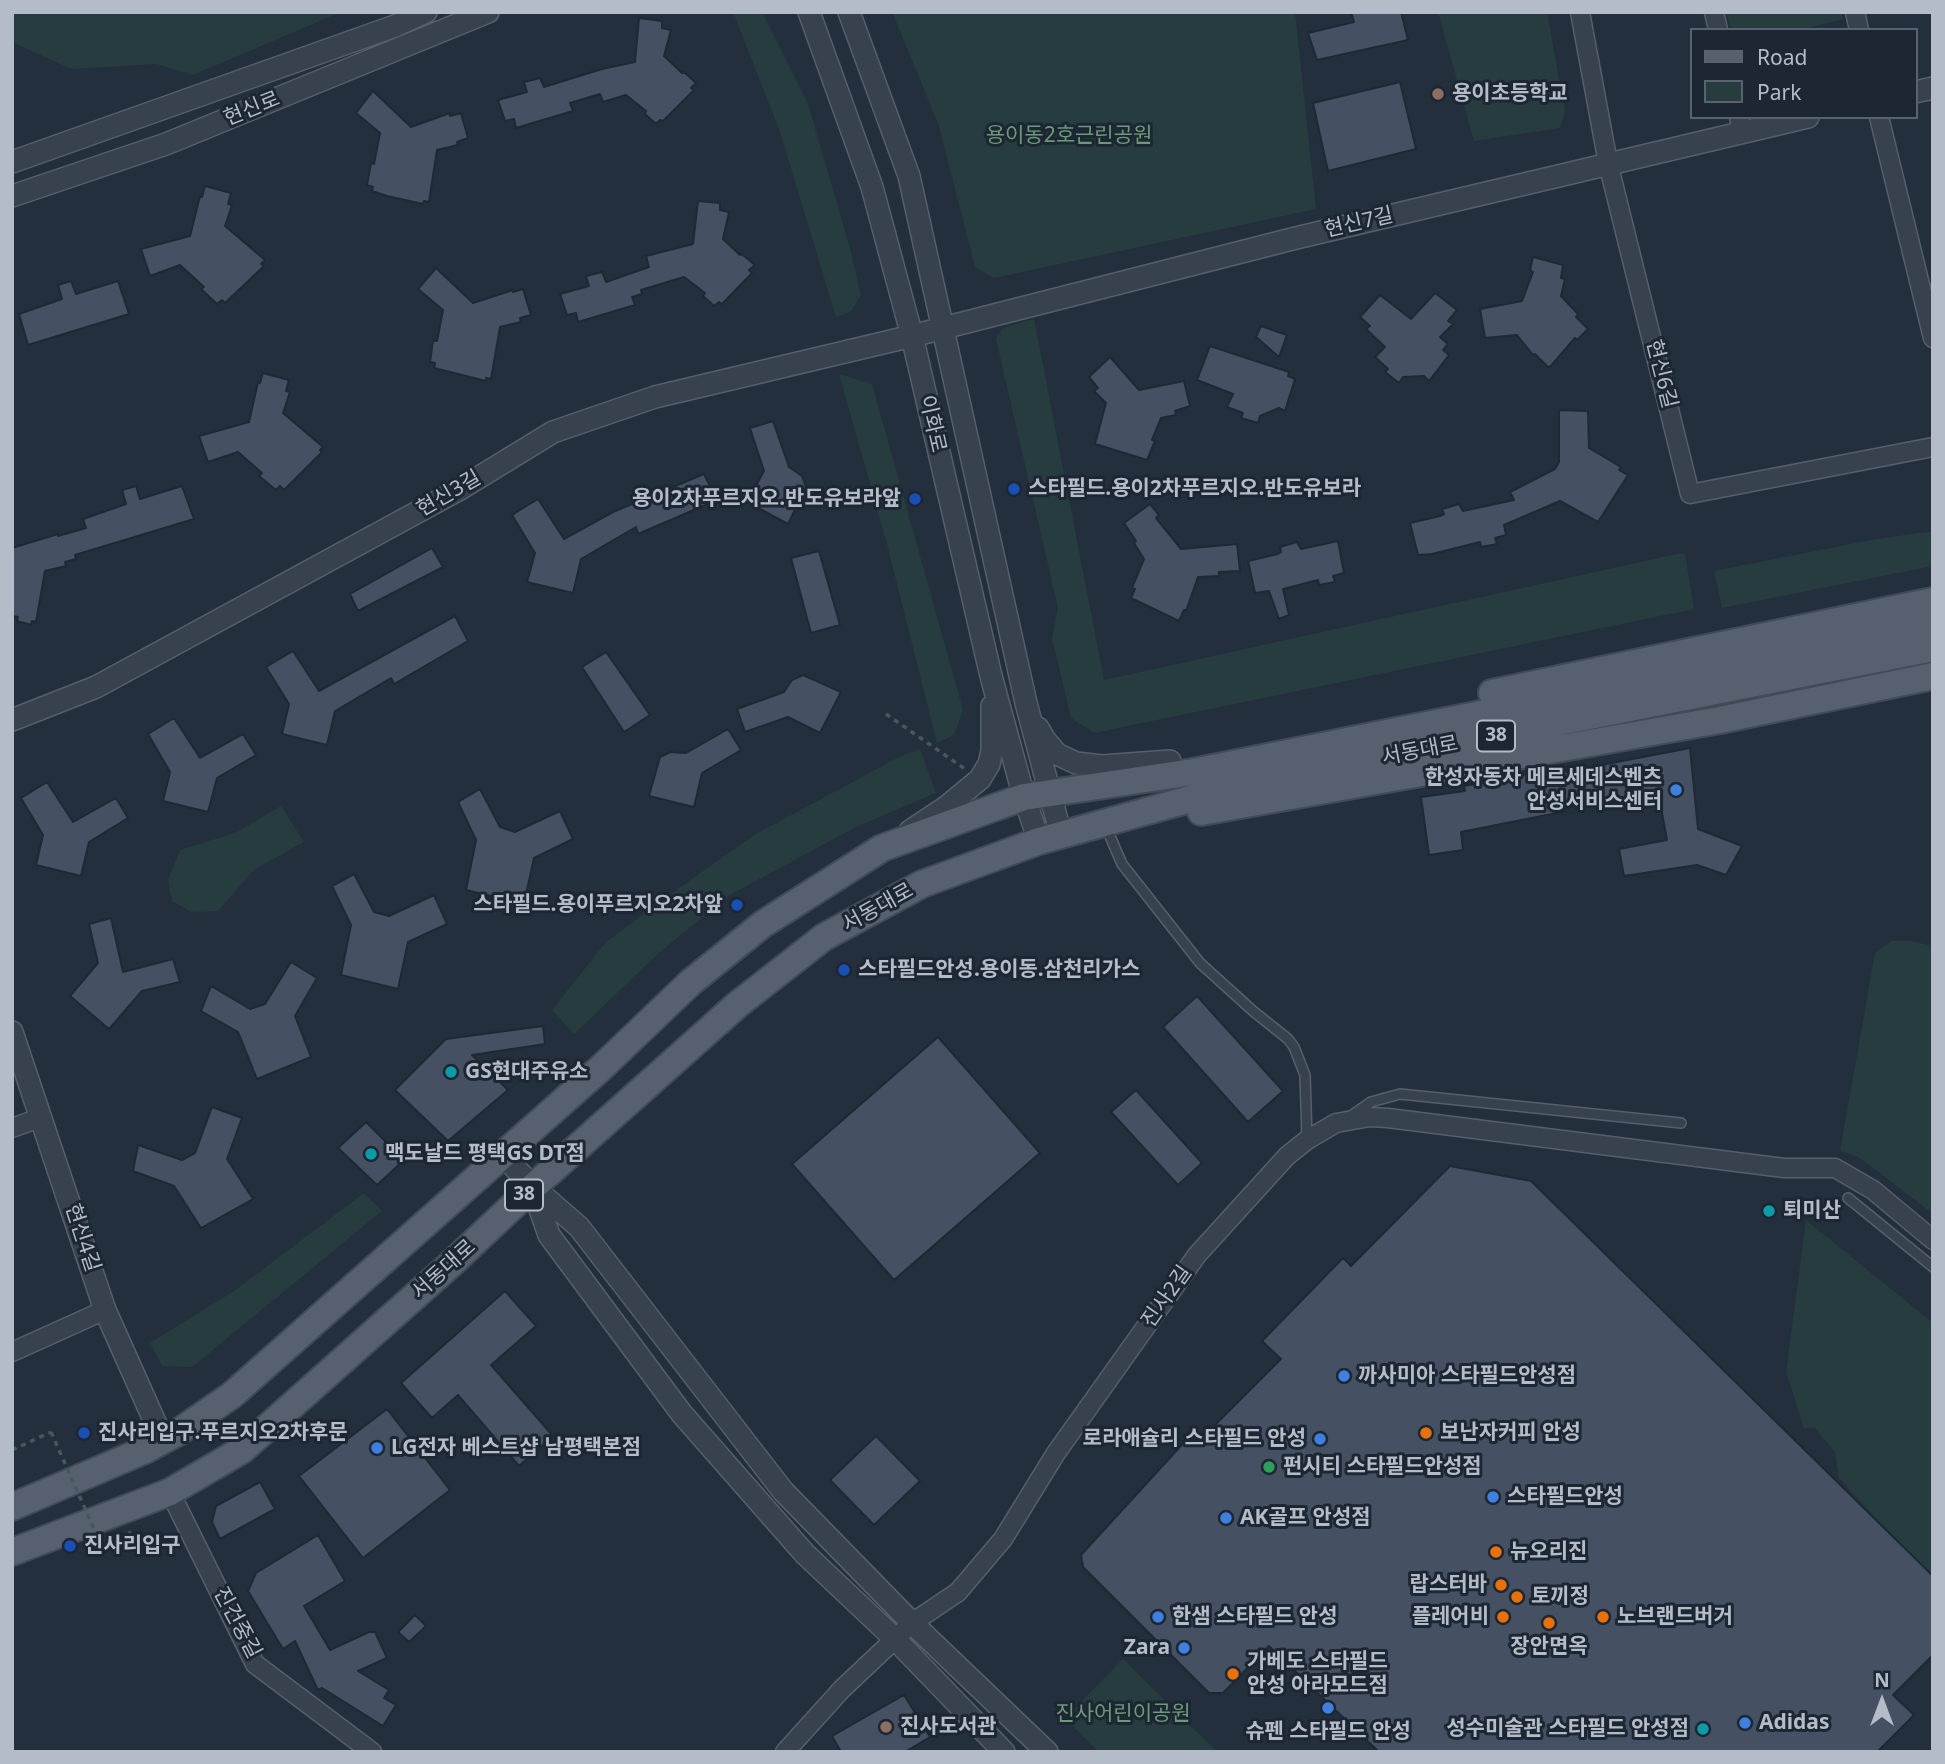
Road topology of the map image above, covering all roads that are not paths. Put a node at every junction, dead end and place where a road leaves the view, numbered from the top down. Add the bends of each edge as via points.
1 (426, 12) edge
2 (488, 12) edge
3 (809, 12) edge
4 (849, 12) edge
5 (1580, 12) edge
6 (1791, 119) edge
7 (1879, 119) edge
8 (1741, 125) edge
9 (12, 162) edge
10 (1608, 163) junction
11 (12, 196) edge
12 (941, 329) junction
13 (912, 336) junction
14 (1933, 338) edge
15 (1933, 447) edge
16 (1933, 601) edge
17 (1933, 626) edge
18 (1933, 648) edge
19 (991, 676) junction
20 (1933, 676) edge
21 (1026, 703) junction
22 (12, 720) edge
23 (1170, 761) junction
24 (1046, 793) junction
25 (1105, 827) junction
26 (1050, 838) junction
27 (882, 848) junction
28 (12, 1032) edge
29 (42, 1117) junction
30 (1344, 1121) junction
31 (1681, 1122) dead end
32 (12, 1128) edge
33 (1307, 1140) junction
34 (503, 1155) junction
35 (533, 1187) junction
36 (1848, 1198) dead end
37 (1933, 1240) edge
38 (1933, 1267) edge
39 (105, 1310) junction
40 (12, 1352) edge
41 (163, 1440) junction
42 (170, 1492) junction
43 (12, 1507) edge
44 (12, 1552) edge
45 (912, 1623) junction
46 (895, 1639) junction
47 (372, 1752) edge
48 (785, 1752) edge
49 (1003, 1752) edge
50 (1047, 1752) edge

1 - 9 street, 현신로
2 - 11 street, 현신로 via 166,144
3 - 13 street, 이화로 via 872,187
4 - 12 street via 908,176
5 - 10 street, 현신6길
6 - 8 street, 현신7길
7 - 14 street
8 - 10 street, 현신7길
10 - 12 street, 현신7길
10 - 15 street, 현신6길 via 1690,494
12 - 13 street, 현신7길
12 - 21 street
13 - 19 street, 이화로
13 - 22 street, 현신3길 via 655,397 553,432 460,489 96,687
16 - 23 main road
17 - 24 main road, 서동대로 / 38 via 1193,772
18 - 26 main road, 서동대로 / 38 via 1241,785
19 - 24 street, 이화로
19 - 27 street via 992,751 980,779
20 - 25 main road via 1720,720
21 - 23 street via 1045,740 1057,754 1076,763 1102,766
21 - 24 street
23 - 24 main road
24 - 26 street
24 - 27 main road, 서동대로 / 38
25 - 26 main road
25 - 33 lane via 1122,864 1200,963 1294,1048 1305,1075
26 - 35 main road, 서동대로 / 38 via 922,884 824,937 737,1005
27 - 34 main road, 서동대로 / 38 via 763,924 691,982
28 - 29 street, 현신4길
29 - 32 street
29 - 39 street, 현신4길
30 - 31 lane via 1371,1102 1399,1094
30 - 33 street, 진사2길
30 - 37 street via 1408,1119 1784,1168 1835,1168 1873,1190
33 - 45 street, 진사2길 via 1197,1255 1056,1452 1003,1539 958,1592
34 - 35 street
34 - 41 main road, 서동대로 / 38 via 232,1395
35 - 42 main road, 서동대로 / 38 via 242,1450
35 - 45 street via 579,1227 783,1492
35 - 46 street via 548,1235 682,1414 805,1555
36 - 38 lane
39 - 40 street
39 - 41 street, 현신4길
41 - 43 main road, 서동대로 / 38
42 - 44 main road, 서동대로 / 38
42 - 47 street, 진건중길 via 255,1664
45 - 46 street, 진사2길
45 - 50 street
46 - 48 street, 진사2길
46 - 49 street

